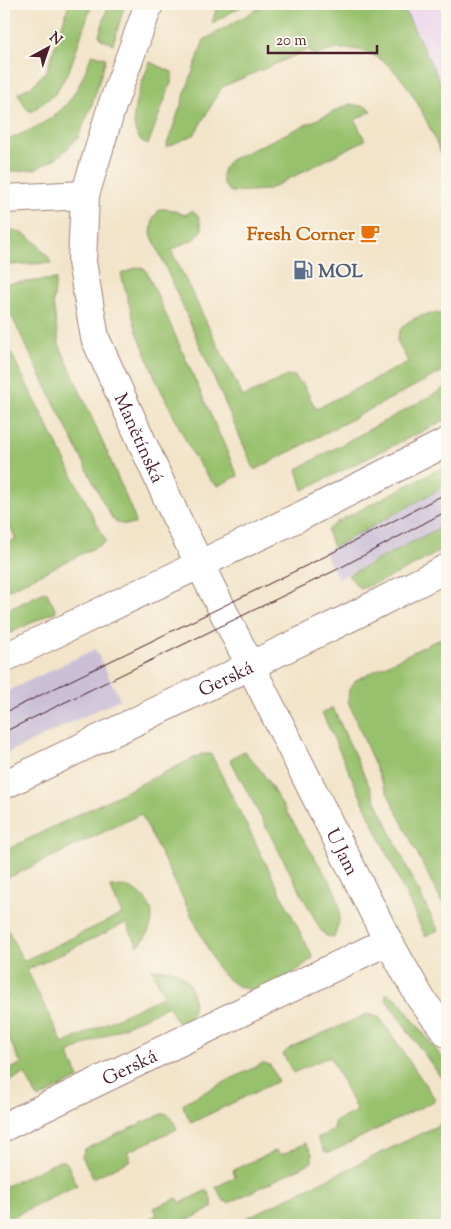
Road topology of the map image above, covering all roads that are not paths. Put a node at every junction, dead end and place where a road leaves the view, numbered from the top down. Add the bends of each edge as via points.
1 (149, 4) edge
2 (85, 195) junction
3 (4, 199) edge
4 (447, 442) edge
5 (200, 564) junction
6 (447, 568) edge
7 (4, 658) edge
8 (250, 665) junction
9 (4, 785) edge
10 (388, 941) junction
11 (447, 1033) edge
12 (4, 1127) edge

1 - 2 street, Manětínská via 112,106
2 - 3 street
2 - 5 street, Manětínská via 82,262 95,338
4 - 5 street
5 - 7 street
5 - 8 street, Manětínská
6 - 8 street, Gerská
8 - 9 street, Gerská
8 - 10 street, U Jam
10 - 11 street, U Jam via 421,999
10 - 12 street, Gerská

